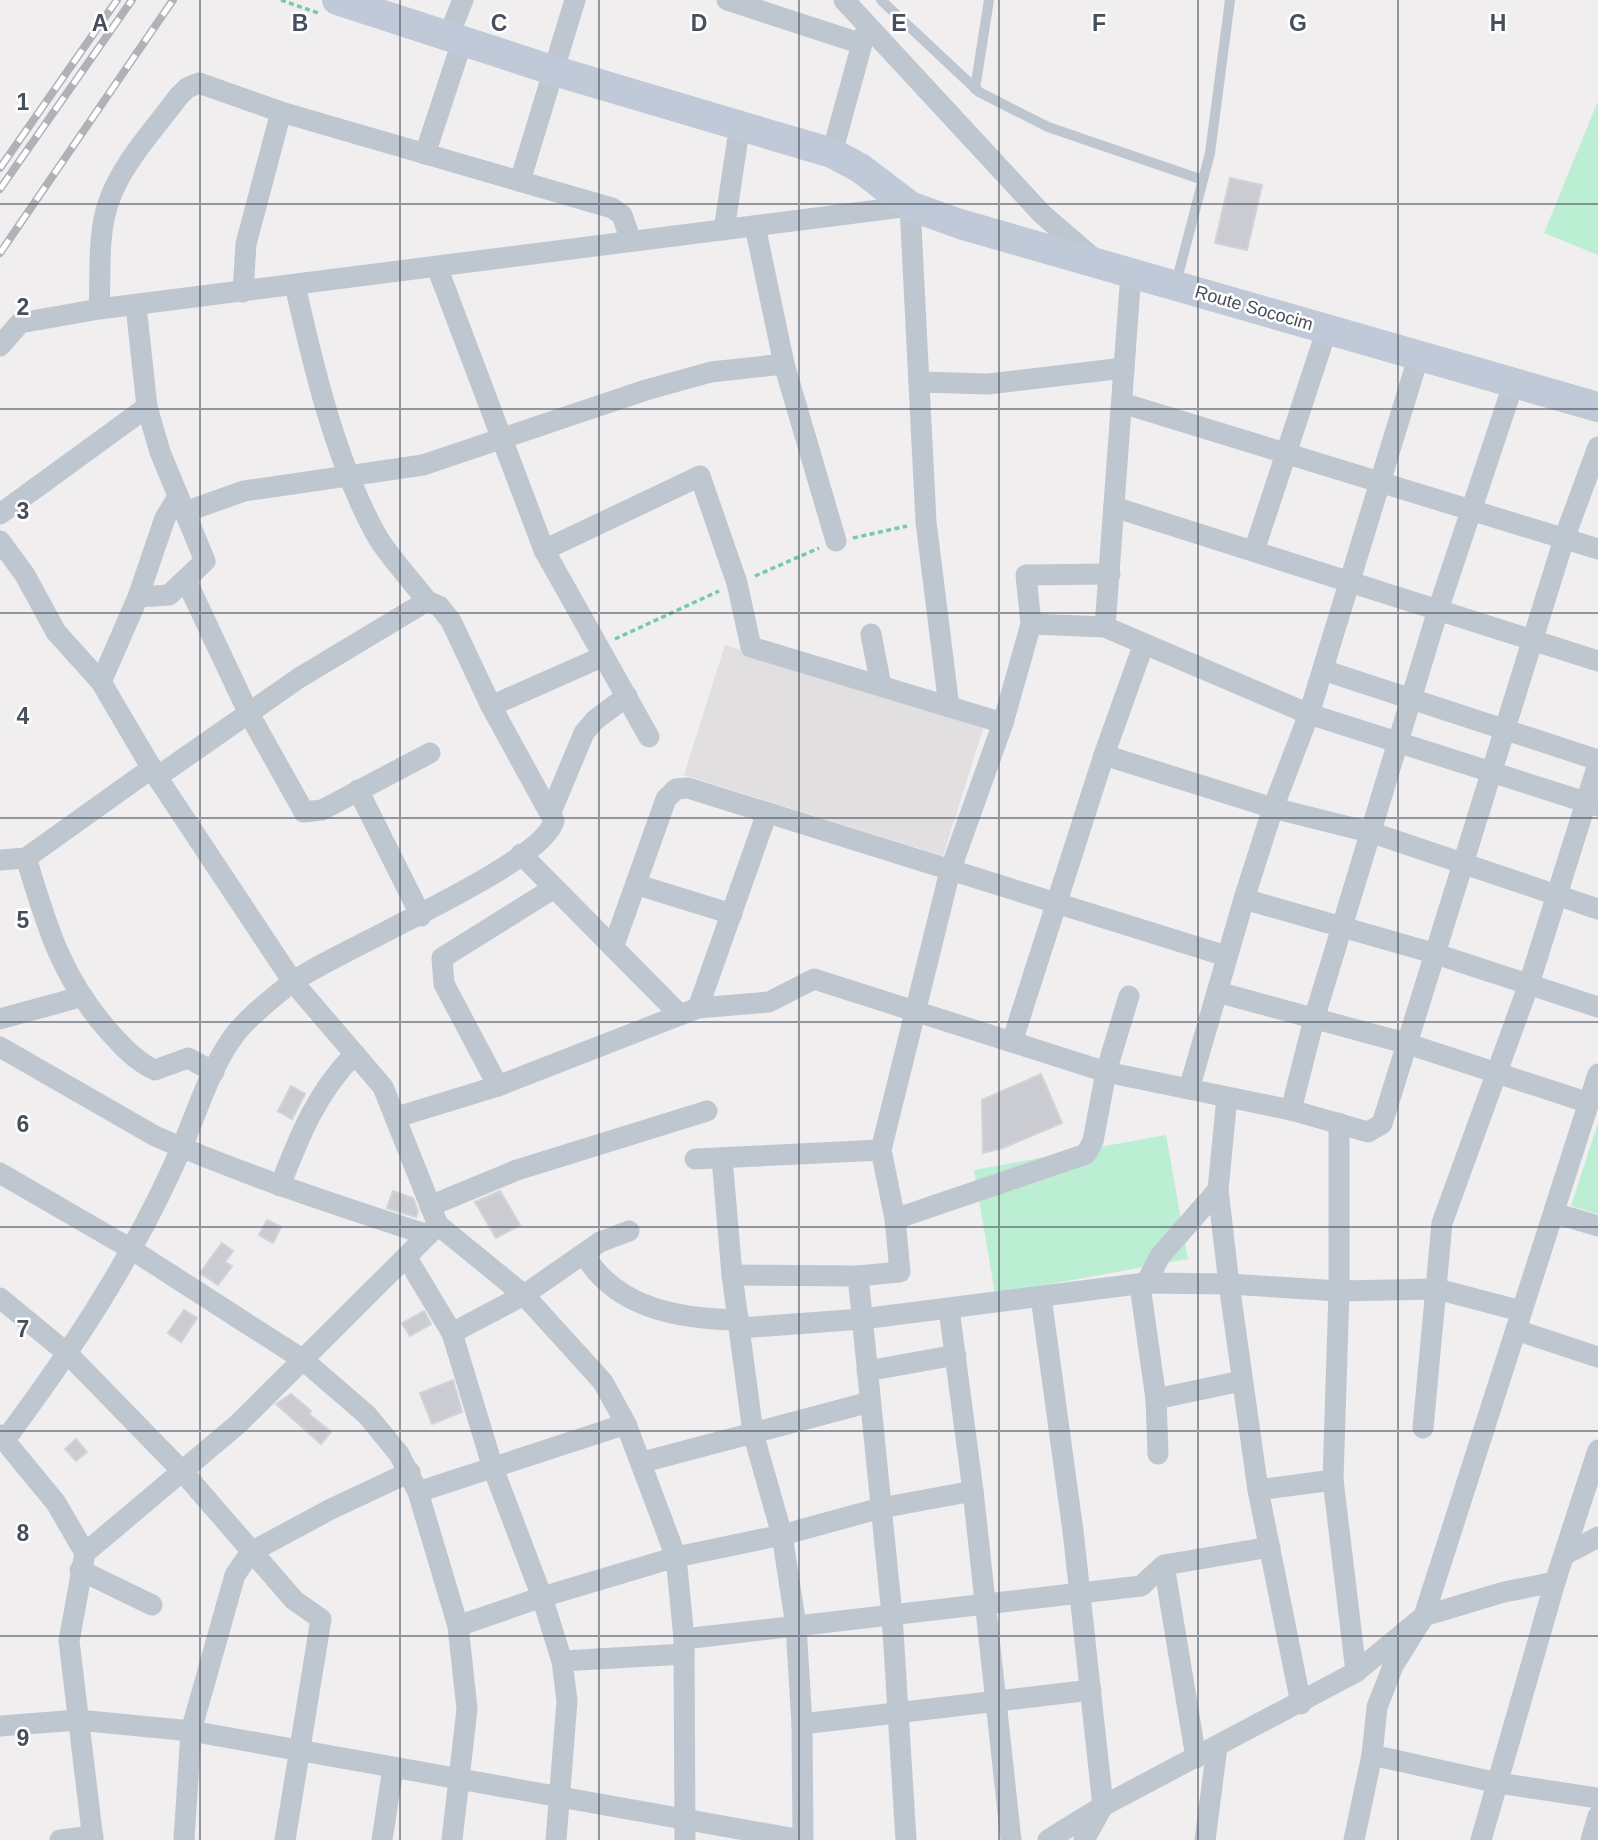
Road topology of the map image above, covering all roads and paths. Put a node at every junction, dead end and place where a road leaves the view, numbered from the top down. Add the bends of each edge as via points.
1 (337, 0) edge
2 (463, 0) edge
3 (575, 0) edge
4 (727, 0) edge
5 (844, 0) edge
6 (881, 0) edge
7 (989, 0) edge
8 (1230, 0) edge
9 (865, 34) junction
10 (455, 40) junction
11 (555, 71) junction
12 (975, 89) junction
13 (281, 112) junction
14 (740, 124) junction
15 (425, 153) junction
16 (832, 153) junction
17 (1203, 180) junction
18 (520, 181) junction
19 (910, 206) junction
20 (755, 226) junction
21 (724, 230) junction
22 (631, 241) junction
23 (1101, 265) junction
24 (437, 267) junction
25 (1131, 273) junction
26 (295, 285) junction
27 (1176, 286) junction
28 (243, 292) junction
29 (136, 306) junction
30 (99, 309) junction
31 (1327, 329) junction
32 (0, 346) edge
33 (1419, 355) junction
34 (784, 364) junction
35 (1124, 369) junction
36 (919, 382) junction
37 (1514, 382) junction
38 (1122, 403) junction
39 (147, 407) junction
40 (1598, 407) edge
41 (503, 439) junction
42 (1598, 447) edge
43 (1286, 453) junction
44 (351, 478) junction
45 (1380, 483) junction
46 (182, 505) junction
47 (1114, 507) junction
48 (1471, 510) junction
49 (0, 514) edge
50 (926, 523) junction
51 (1564, 539) junction
52 (0, 541) edge
53 (835, 541) junction
54 (1598, 549) edge
55 (544, 550) junction
56 (1254, 551) junction
57 (1110, 574) junction
58 (186, 580) junction
59 (1350, 581) junction
60 (737, 583) junction
61 (138, 597) junction
62 (427, 601) junction
63 (1438, 610) junction
64 (1031, 624) junction
65 (1105, 627) junction
66 (872, 634) dead end
67 (1532, 640) junction
68 (1143, 646) junction
69 (601, 651) junction
70 (1598, 661) edge
71 (1323, 670) junction
72 (101, 682) junction
73 (881, 686) junction
74 (626, 696) junction
75 (1412, 701) junction
76 (491, 706) junction
77 (949, 707) junction
78 (248, 712) junction
79 (1310, 714) junction
80 (1003, 723) junction
81 (1504, 730) junction
82 (649, 737) dead end
83 (1399, 743) junction
84 (430, 753) dead end
85 (1104, 755) junction
86 (1598, 762) edge
87 (155, 772) junction
88 (1490, 772) junction
89 (358, 790) junction
90 (1592, 804) edge
91 (1273, 808) junction
92 (551, 812) junction
93 (766, 813) junction
94 (1373, 833) junction
95 (521, 854) junction
96 (26, 858) junction
97 (0, 860) edge
98 (1462, 863) junction
99 (950, 871) junction
100 (638, 885) junction
101 (554, 888) junction
102 (1557, 895) junction
103 (1244, 899) junction
104 (1058, 903) junction
105 (1598, 909) edge
106 (732, 914) junction
107 (421, 915) junction
108 (1344, 928) junction
109 (614, 945) junction
110 (1433, 953) junction
111 (1226, 956) junction
112 (293, 982) junction
113 (1528, 984) junction
114 (1217, 992) junction
115 (1129, 996) dead end
116 (80, 997) junction
117 (1598, 1006) edge
118 (689, 1011) junction
119 (915, 1011) junction
120 (0, 1019) edge
121 (1314, 1019) junction
122 (1012, 1042) junction
123 (1405, 1043) junction
124 (0, 1047) edge
125 (355, 1054) junction
126 (214, 1072) junction
127 (1106, 1072) junction
128 (1598, 1074) edge
129 (1495, 1075) junction
130 (498, 1086) junction
131 (1189, 1088) junction
132 (1227, 1097) junction
133 (1589, 1103) junction
134 (1291, 1110) junction
135 (707, 1111) dead end
136 (397, 1117) junction
137 (1339, 1123) junction
138 (182, 1148) junction
139 (881, 1150) junction
140 (723, 1158) junction
141 (695, 1159) dead end
142 (0, 1173) edge
143 (279, 1186) junction
144 (1218, 1190) junction
145 (1554, 1213) junction
146 (895, 1219) junction
147 (432, 1222) junction
148 (1598, 1226) edge
149 (629, 1231) dead end
150 (131, 1250) junction
151 (584, 1254) junction
152 (407, 1258) junction
153 (732, 1275) junction
154 (858, 1276) junction
155 (1145, 1283) junction
156 (1229, 1284) junction
157 (1437, 1289) junction
158 (1339, 1291) junction
159 (524, 1295) junction
160 (1041, 1297) junction
161 (0, 1298) edge
162 (949, 1309) junction
163 (862, 1319) junction
164 (1519, 1320) junction
165 (739, 1324) junction
166 (452, 1334) junction
167 (68, 1354) junction
168 (956, 1355) junction
169 (1598, 1357) edge
170 (302, 1359) junction
171 (867, 1371) junction
172 (1241, 1381) junction
173 (1156, 1398) junction
174 (870, 1402) junction
175 (626, 1424) junction
176 (1423, 1428) dead end
177 (753, 1433) junction
178 (4, 1447) edge
179 (1598, 1450) edge
180 (1158, 1454) dead end
181 (643, 1462) junction
182 (493, 1468) junction
183 (183, 1472) junction
184 (410, 1472) junction
185 (1333, 1480) junction
186 (1258, 1490) junction
187 (973, 1491) junction
188 (418, 1492) junction
189 (881, 1508) junction
190 (782, 1535) junction
191 (1598, 1536) edge
192 (1270, 1547) junction
193 (251, 1552) junction
194 (1566, 1554) junction
195 (676, 1557) junction
196 (82, 1562) junction
197 (1164, 1565) junction
198 (1555, 1582) junction
199 (1080, 1593) junction
200 (542, 1597) junction
201 (985, 1604) junction
202 (152, 1605) dead end
203 (891, 1615) junction
204 (1424, 1616) junction
205 (458, 1626) junction
206 (796, 1626) junction
207 (684, 1646) junction
208 (562, 1661) junction
209 (1356, 1672) junction
210 (1091, 1690) junction
211 (995, 1702) junction
212 (1301, 1703) junction
213 (899, 1713) junction
214 (78, 1720) junction
215 (802, 1724) junction
216 (0, 1726) edge
217 (191, 1731) junction
218 (1217, 1747) junction
219 (297, 1751) junction
220 (1372, 1755) junction
221 (1196, 1758) junction
222 (393, 1768) junction
223 (458, 1779) junction
224 (1498, 1783) junction
225 (559, 1795) junction
226 (1598, 1798) edge
227 (1104, 1806) junction
228 (1598, 1816) edge
229 (685, 1831) edge
230 (93, 1838) edge
231 (793, 1839) edge
232 (60, 1840) edge
233 (184, 1840) edge
234 (285, 1840) edge
235 (382, 1840) edge
236 (452, 1840) edge
237 (556, 1840) edge
238 (906, 1840) edge
239 (1012, 1840) edge
240 (1048, 1840) edge
241 (1084, 1840) edge
242 (1205, 1840) edge
243 (1354, 1840) edge
244 (1481, 1840) edge
245 (1591, 1840) edge

1 - 10 street
2 - 10 street
3 - 11 street
4 - 9 street
5 - 9 street
6 - 12 lane
7 - 12 lane
8 - 17 lane
9 - 16 street
9 - 23 street via 1042,214
10 - 11 street
10 - 15 street
11 - 14 street
11 - 18 street
12 - 17 lane via 1048,127
13 - 15 street
13 - 28 street via 246,244
13 - 30 street via 199,83 178,97 117,182 109,201 104,216
14 - 16 street
14 - 21 street
15 - 18 street
16 - 19 street
17 - 27 lane
18 - 22 street via 612,208 622,215
19 - 20 street
19 - 23 street, Route Sococim
19 - 36 street
20 - 21 street
20 - 34 street
21 - 22 street
22 - 24 street
23 - 25 street, Route Sococim
24 - 26 street
24 - 41 street
25 - 27 street, Route Sococim
25 - 35 street
26 - 28 street
26 - 44 street via 315,369
27 - 31 street, Route Sococim
28 - 29 street
29 - 30 street
29 - 39 street
30 - 32 street via 20,323
31 - 33 street, Route Sococim
31 - 43 street
33 - 37 street, Route Sococim
33 - 45 street
34 - 41 street via 711,372
34 - 53 street
35 - 36 street via 988,384
35 - 38 street
36 - 50 street
37 - 40 street, Route Sococim
37 - 48 street
38 - 43 street
38 - 47 street
39 - 46 street
39 - 49 street
41 - 44 street via 422,465
41 - 55 street
42 - 51 street
43 - 45 street
43 - 56 street
44 - 46 street via 244,491
44 - 62 street via 372,529
45 - 48 street
45 - 59 street
46 - 58 street via 205,557 204,565
46 - 61 street via 165,518
47 - 56 street
47 - 57 street
48 - 51 street
48 - 63 street
50 - 53 path
50 - 77 street
51 - 54 street
51 - 67 street
52 - 72 street via 56,632
53 - 60 path
55 - 60 street via 700,476
55 - 69 street
56 - 59 street
57 - 64 street via 1026,575
57 - 65 street
58 - 61 street via 169,596
58 - 78 street
59 - 63 street
59 - 71 street
60 - 69 path
60 - 73 street via 751,647
61 - 72 street
62 - 76 street via 439,606 452,621
62 - 78 street
63 - 67 street
63 - 75 street
64 - 65 street
64 - 80 street
65 - 68 street
66 - 73 street
67 - 70 street
67 - 81 street
68 - 79 street
68 - 85 street
69 - 74 street
69 - 76 street
71 - 75 street
71 - 79 street
72 - 87 street
73 - 77 street
74 - 82 street
74 - 92 street via 584,733
75 - 81 street
75 - 83 street
76 - 92 street
77 - 80 street
78 - 87 street
78 - 89 street via 304,812 322,810
79 - 83 street
79 - 91 street
80 - 99 street
81 - 86 street
81 - 88 street
83 - 88 street
83 - 94 street
84 - 89 street
85 - 91 street
85 - 104 street
86 - 90 street
87 - 96 street
87 - 112 street
88 - 90 street
88 - 98 street
89 - 107 street
90 - 102 street
91 - 94 street
91 - 103 street
92 - 95 street via 551,830
93 - 99 street
93 - 100 street via 688,788 676,789 666,799
93 - 106 street
94 - 98 street
94 - 108 street
95 - 101 street
95 - 107 street
96 - 97 street
96 - 116 street via 50,932
98 - 102 street
98 - 110 street
99 - 104 street
99 - 119 street
100 - 106 street
100 - 109 street
101 - 109 street
101 - 130 street via 443,958 444,984
102 - 105 street
102 - 113 street
103 - 108 street
103 - 111 street
104 - 111 street
104 - 122 street
106 - 118 street
107 - 112 street
108 - 110 street
108 - 121 street
109 - 118 street
110 - 113 street
110 - 123 street
111 - 114 street
112 - 125 street
112 - 126 street via 237,1032
113 - 117 street
113 - 129 street
114 - 121 street
114 - 131 street
115 - 127 street
116 - 120 street
116 - 126 street via 120,1044 144,1064 155,1070 188,1058
118 - 119 street via 769,1002 814,979
118 - 130 street
119 - 122 street
119 - 139 street
121 - 123 street
121 - 134 street
122 - 127 street
123 - 129 street
123 - 137 street via 1382,1124 1368,1132
124 - 138 street
125 - 136 street via 383,1087
125 - 143 street via 333,1075 314,1106
126 - 138 street
127 - 131 street
127 - 146 street via 1093,1141 1086,1154
128 - 133 street
129 - 133 street
129 - 157 street via 1442,1223
130 - 136 street
131 - 132 street
132 - 134 street
132 - 144 street
133 - 145 street
134 - 137 street
135 - 147 street via 517,1170
136 - 147 street
137 - 158 street
138 - 143 street
138 - 150 street
139 - 140 street
139 - 146 street
140 - 141 street
140 - 153 street
142 - 150 street
143 - 147 street
144 - 155 street via 1160,1256
144 - 156 street
145 - 148 street
145 - 164 street
146 - 154 street via 900,1272
147 - 152 street
147 - 159 street
149 - 151 street
150 - 167 street
150 - 170 street
151 - 159 street
151 - 165 street via 594,1272 624,1297 696,1319
152 - 166 street
152 - 170 street
153 - 154 street
153 - 165 street
154 - 163 street
155 - 156 street
155 - 160 street
155 - 173 street via 1141,1307
156 - 158 street
156 - 172 street
157 - 158 street
157 - 164 street
157 - 176 street
158 - 185 street
159 - 166 street
159 - 175 street via 603,1382
160 - 162 street
160 - 199 street
161 - 167 street
162 - 163 street
162 - 168 street
163 - 165 street
163 - 171 street
164 - 169 street
164 - 204 street
165 - 177 street
166 - 182 street
167 - 178 street
167 - 183 street
168 - 171 street
168 - 187 street
170 - 183 street
170 - 184 street via 367,1415
171 - 174 street
172 - 173 street
172 - 186 street
173 - 180 street
174 - 177 street
174 - 189 street
175 - 181 street
175 - 182 street
177 - 181 street
177 - 190 street
178 - 196 street via 56,1503
179 - 194 street
181 - 195 street
182 - 188 street
182 - 200 street
183 - 193 street
183 - 196 street
184 - 188 street
184 - 193 street
185 - 186 street
185 - 209 street
186 - 192 street
187 - 189 street
187 - 201 street
188 - 205 street
189 - 190 street
189 - 203 street
190 - 195 street
190 - 206 street
191 - 194 street
192 - 197 street
192 - 212 street
193 - 217 street via 235,1575
193 - 219 street via 294,1600 321,1619
194 - 198 street
195 - 200 street
195 - 207 street
196 - 202 street
196 - 214 street via 69,1641
197 - 199 street via 1141,1586
197 - 221 street
198 - 204 street
198 - 224 street
199 - 201 street
199 - 210 street
200 - 205 street
200 - 208 street
201 - 203 street
201 - 211 street
203 - 206 street
203 - 213 street
204 - 209 street
204 - 220 street via 1389,1676 1377,1707
205 - 223 street via 467,1709
206 - 207 street
206 - 215 street
207 - 208 street
207 - 229 street
208 - 225 street via 566,1702
209 - 212 street
210 - 211 street
210 - 227 street
211 - 213 street
211 - 239 street
212 - 218 street
213 - 215 street
213 - 238 street
214 - 216 street
214 - 217 street
214 - 230 street
215 - 231 street
217 - 219 street
217 - 233 street
218 - 221 street
218 - 242 street
219 - 222 street
219 - 234 street
220 - 224 street
220 - 243 street
221 - 227 street
222 - 223 street
222 - 235 street
223 - 225 street
223 - 236 street
224 - 226 street
224 - 244 street
225 - 229 street
225 - 237 street
227 - 240 street
227 - 241 street
228 - 245 street
229 - 231 street
230 - 232 street

